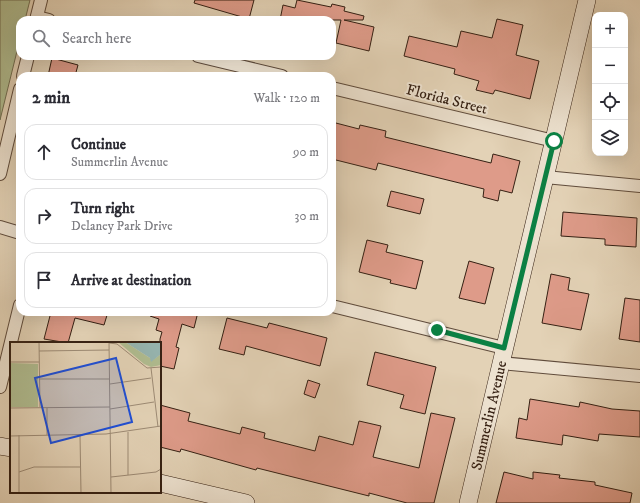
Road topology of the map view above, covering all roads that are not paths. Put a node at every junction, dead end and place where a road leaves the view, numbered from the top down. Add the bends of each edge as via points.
1 (41, 0) edge
2 (587, 0) edge
3 (38, 16) edge
4 (27, 60) edge
5 (215, 60) edge
6 (24, 72) edge
7 (265, 72) edge
8 (336, 89) edge
9 (16, 106) edge
10 (554, 141) junction
11 (0, 174) edge
12 (545, 177) junction
13 (640, 186) edge
14 (0, 227) edge
15 (16, 231) edge
16 (336, 307) edge
17 (17, 316) edge
18 (11, 342) edge
19 (10, 346) edge
20 (502, 356) junction
21 (640, 376) edge
22 (0, 387) edge
23 (0, 446) edge
24 (10, 448) edge
25 (161, 483) edge
26 (235, 502) edge
27 (468, 503) edge

1 - 3 street
2 - 10 street, Summerlin Avenue
4 - 6 street
5 - 7 street
8 - 10 street, Florida Street
9 - 11 street
10 - 12 street, Summerlin Avenue
12 - 13 street
12 - 20 street, Summerlin Avenue
14 - 15 street
16 - 20 street
17 - 18 street
19 - 22 street
20 - 21 street
20 - 27 street, Summerlin Avenue
23 - 24 street
25 - 26 street

